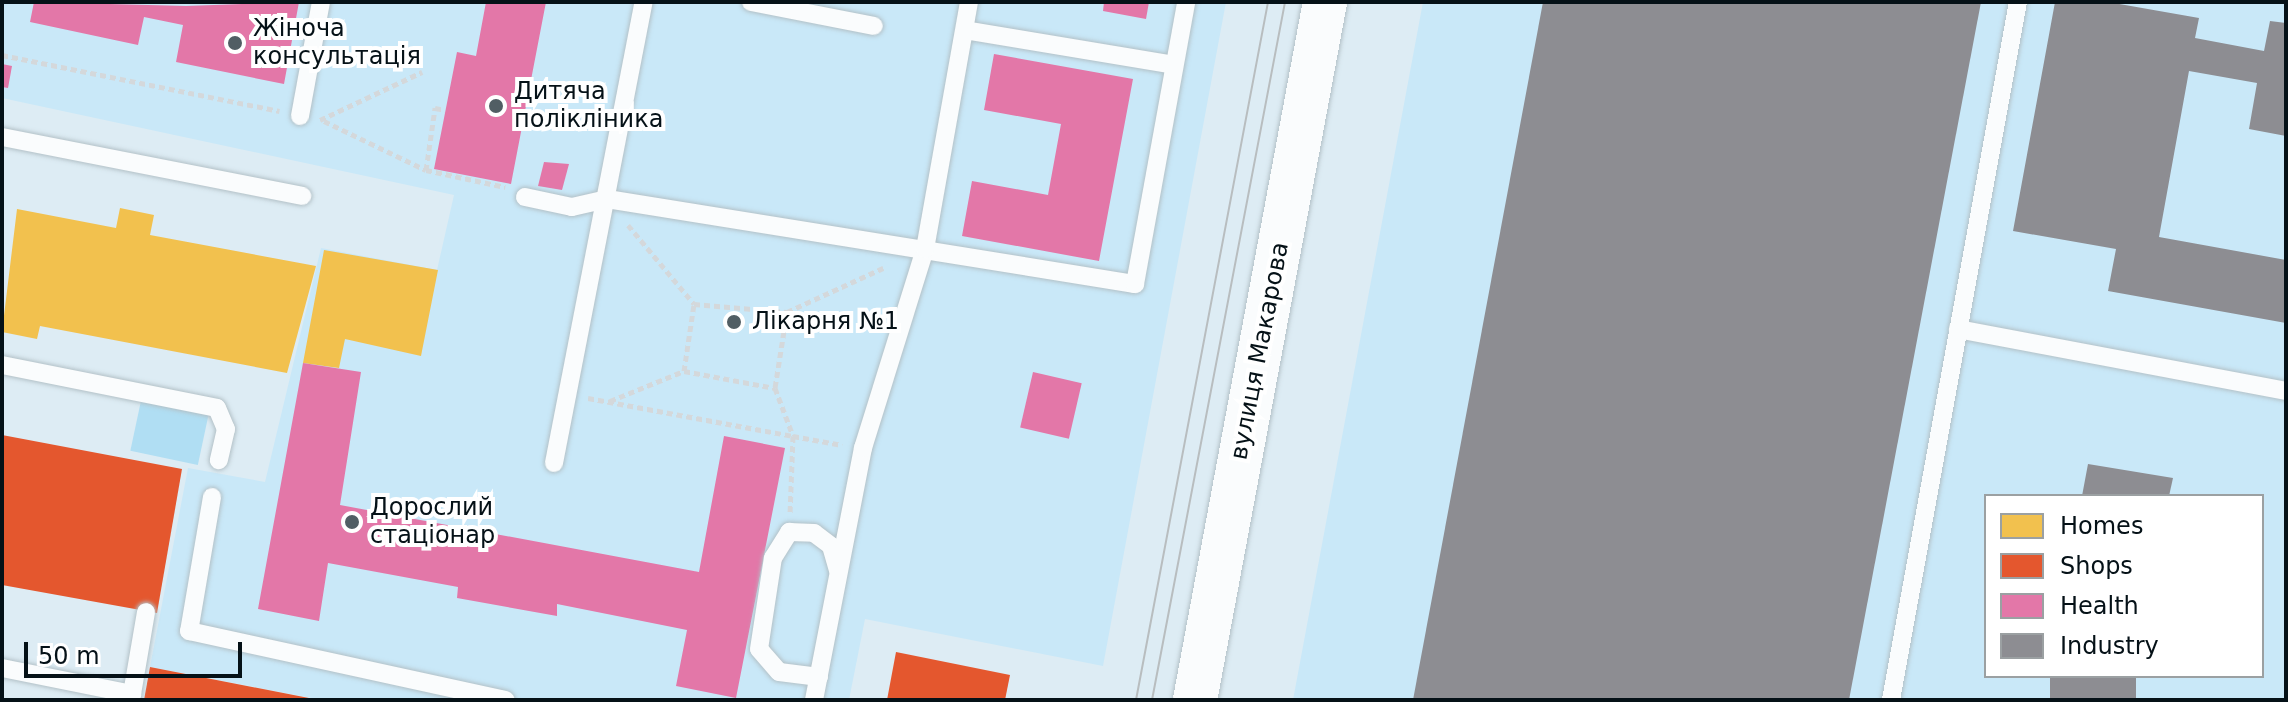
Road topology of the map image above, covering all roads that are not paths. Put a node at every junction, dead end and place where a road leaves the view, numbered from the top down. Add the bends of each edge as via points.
1 (321, 2) edge
2 (644, 2) edge
3 (751, 2) edge
4 (969, 2) edge
5 (1186, 2) edge
6 (1325, 2) edge
7 (2018, 2) edge
8 (874, 26) dead end
9 (965, 30) junction
10 (1174, 65) junction
11 (300, 116) road end
12 (2, 137) edge
13 (302, 196) dead end
14 (525, 197) road end
15 (607, 199) junction
16 (925, 249) junction
17 (1958, 329) junction
18 (2, 365) edge
19 (2286, 391) edge
20 (219, 460) dead end
21 (554, 463) dead end
22 (212, 497) dead end
23 (839, 572) junction
24 (146, 612) dead end
25 (2, 668) edge
26 (819, 677) junction
27 (131, 697) edge
28 (506, 700) edge
29 (814, 700) edge
30 (1195, 700) edge
31 (1891, 700) edge

1 - 11 lane
2 - 15 lane
3 - 8 lane
4 - 9 lane
5 - 10 lane
6 - 30 main road, вулиця Макарова
7 - 17 lane
9 - 10 lane
9 - 16 lane
10 - 16 lane via 1135,284
12 - 13 lane
14 - 15 lane via 572,207
15 - 16 lane
15 - 21 lane
16 - 23 lane via 863,448
17 - 19 lane
17 - 31 lane
18 - 20 lane via 217,408 226,429
22 - 28 lane via 189,631
23 - 26 lane
23 - 26 lane via 831,546 814,533 789,532 773,558 759,649 779,672
24 - 27 lane
25 - 27 lane
26 - 29 lane

